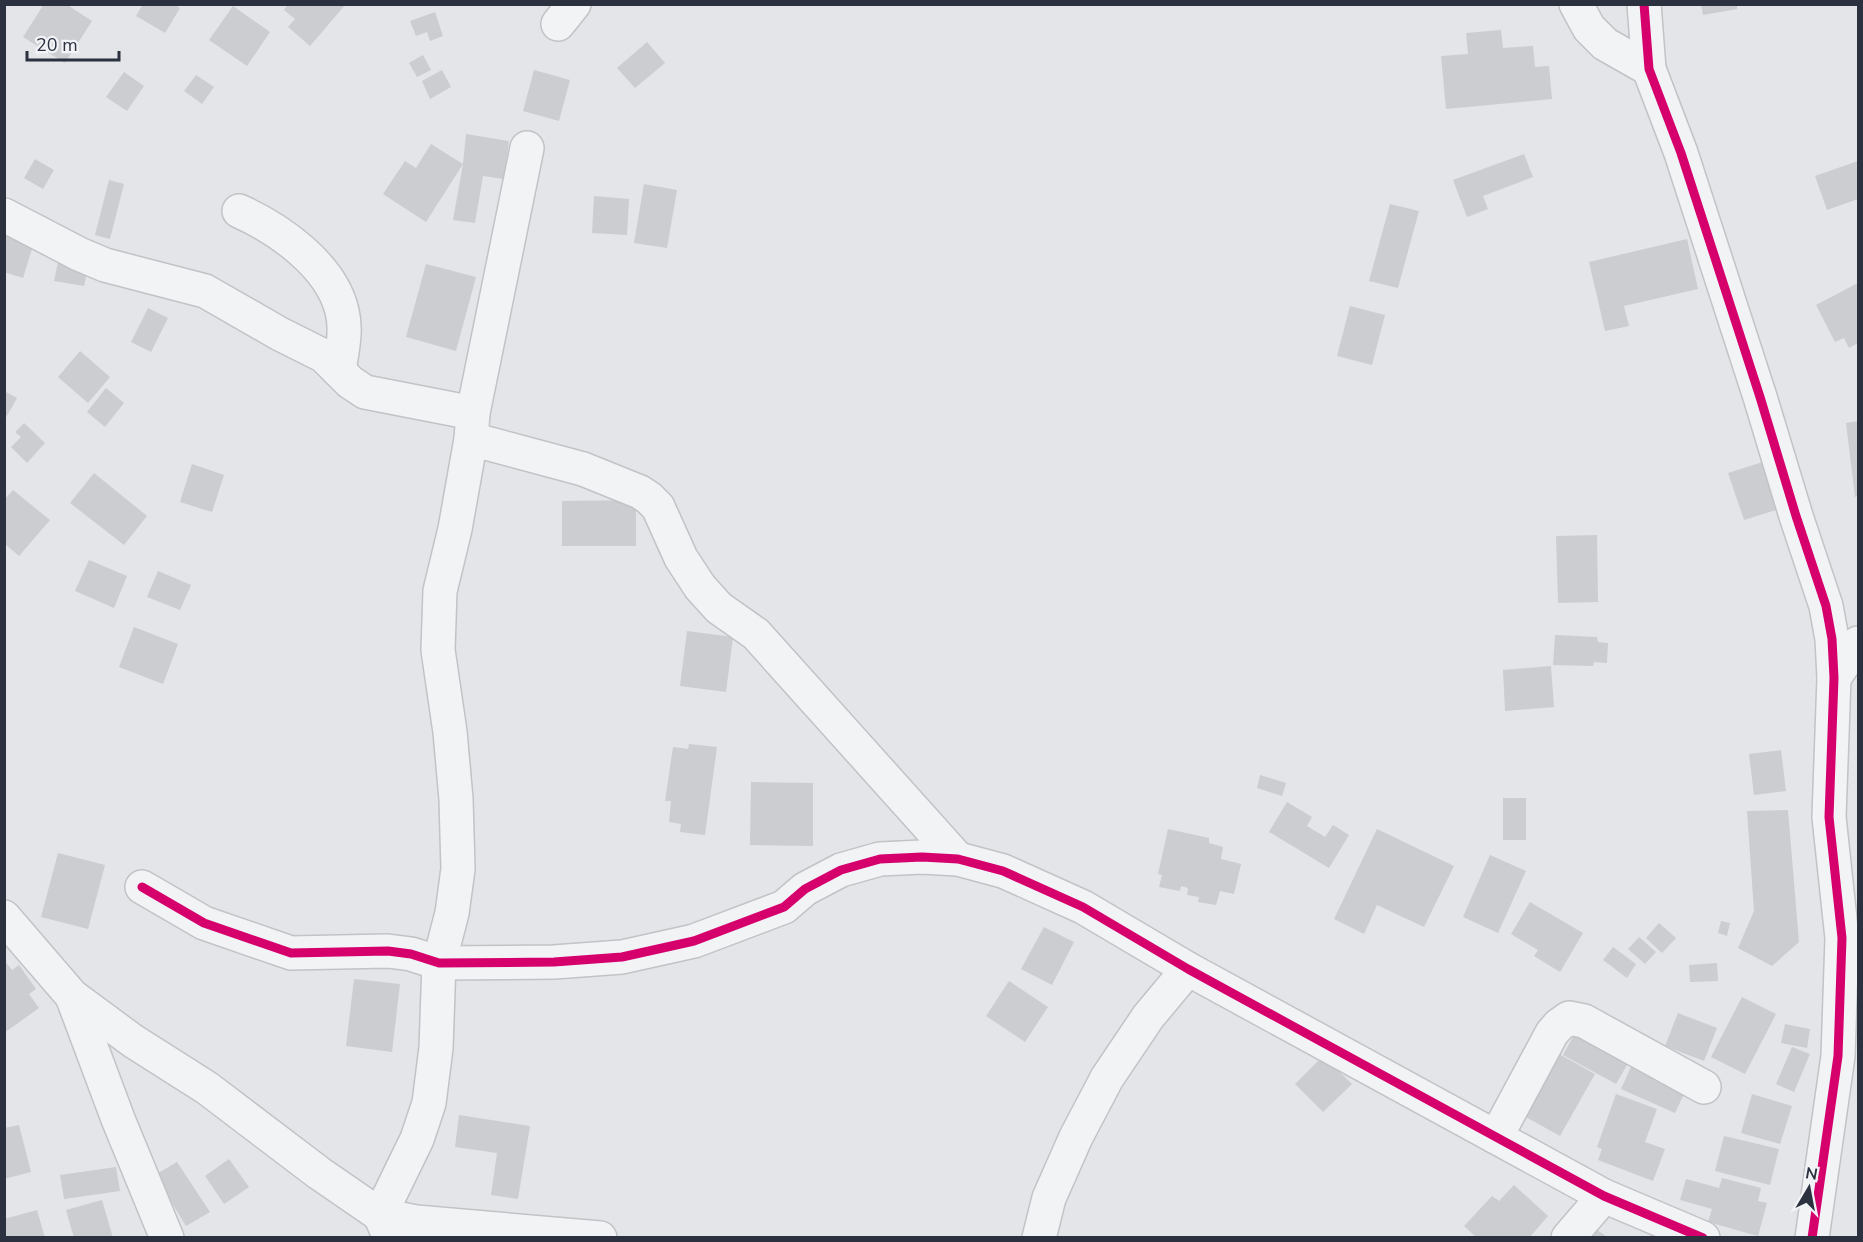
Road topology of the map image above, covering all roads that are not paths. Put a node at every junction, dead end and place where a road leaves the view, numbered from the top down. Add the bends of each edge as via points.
1 (1576, 4) edge
2 (1644, 4) edge
3 (1649, 69) junction
4 (527, 148) dead end
5 (239, 211) dead end
6 (4, 215) edge
7 (339, 371) junction
8 (472, 426) junction
9 (1858, 643) edge
10 (1834, 678) junction
11 (958, 859) junction
12 (142, 888) dead end
13 (4, 917) edge
14 (439, 963) junction
15 (1188, 969) junction
16 (72, 996) junction
17 (1704, 1087) dead end
18 (1496, 1137) junction
19 (1604, 1196) junction
20 (385, 1226) edge
21 (167, 1238) edge
22 (600, 1238) edge
23 (1039, 1238) edge
24 (1568, 1238) edge
25 (1703, 1238) edge
26 (1812, 1238) edge

1 - 3 street via 1589,28 1605,44
2 - 3 street
3 - 10 street via 1681,153 1826,606
4 - 8 street
5 - 7 street via 261,221 306,254 336,295 345,334
6 - 7 street via 105,265 205,291 324,356
7 - 8 street via 365,392
8 - 11 street via 650,498 681,558 710,599 756,634
8 - 14 street via 440,591 438,651 450,732 458,868
9 - 10 street
10 - 26 street via 1829,818 1842,938 1838,1056
11 - 14 street via 880,859 841,870 806,889 784,907 694,941 622,957
11 - 15 street via 1003,871 1083,907
12 - 14 street via 204,922 291,953 388,951
13 - 16 street
14 - 20 street via 436,1048 429,1103
15 - 18 street
15 - 23 street via 1148,1017 1107,1078 1049,1198
16 - 20 street via 207,1088
16 - 21 street
17 - 18 street via 1584,1021 1569,1018 1552,1033
18 - 19 street
19 - 24 street
19 - 25 street
20 - 22 street via 416,1222

